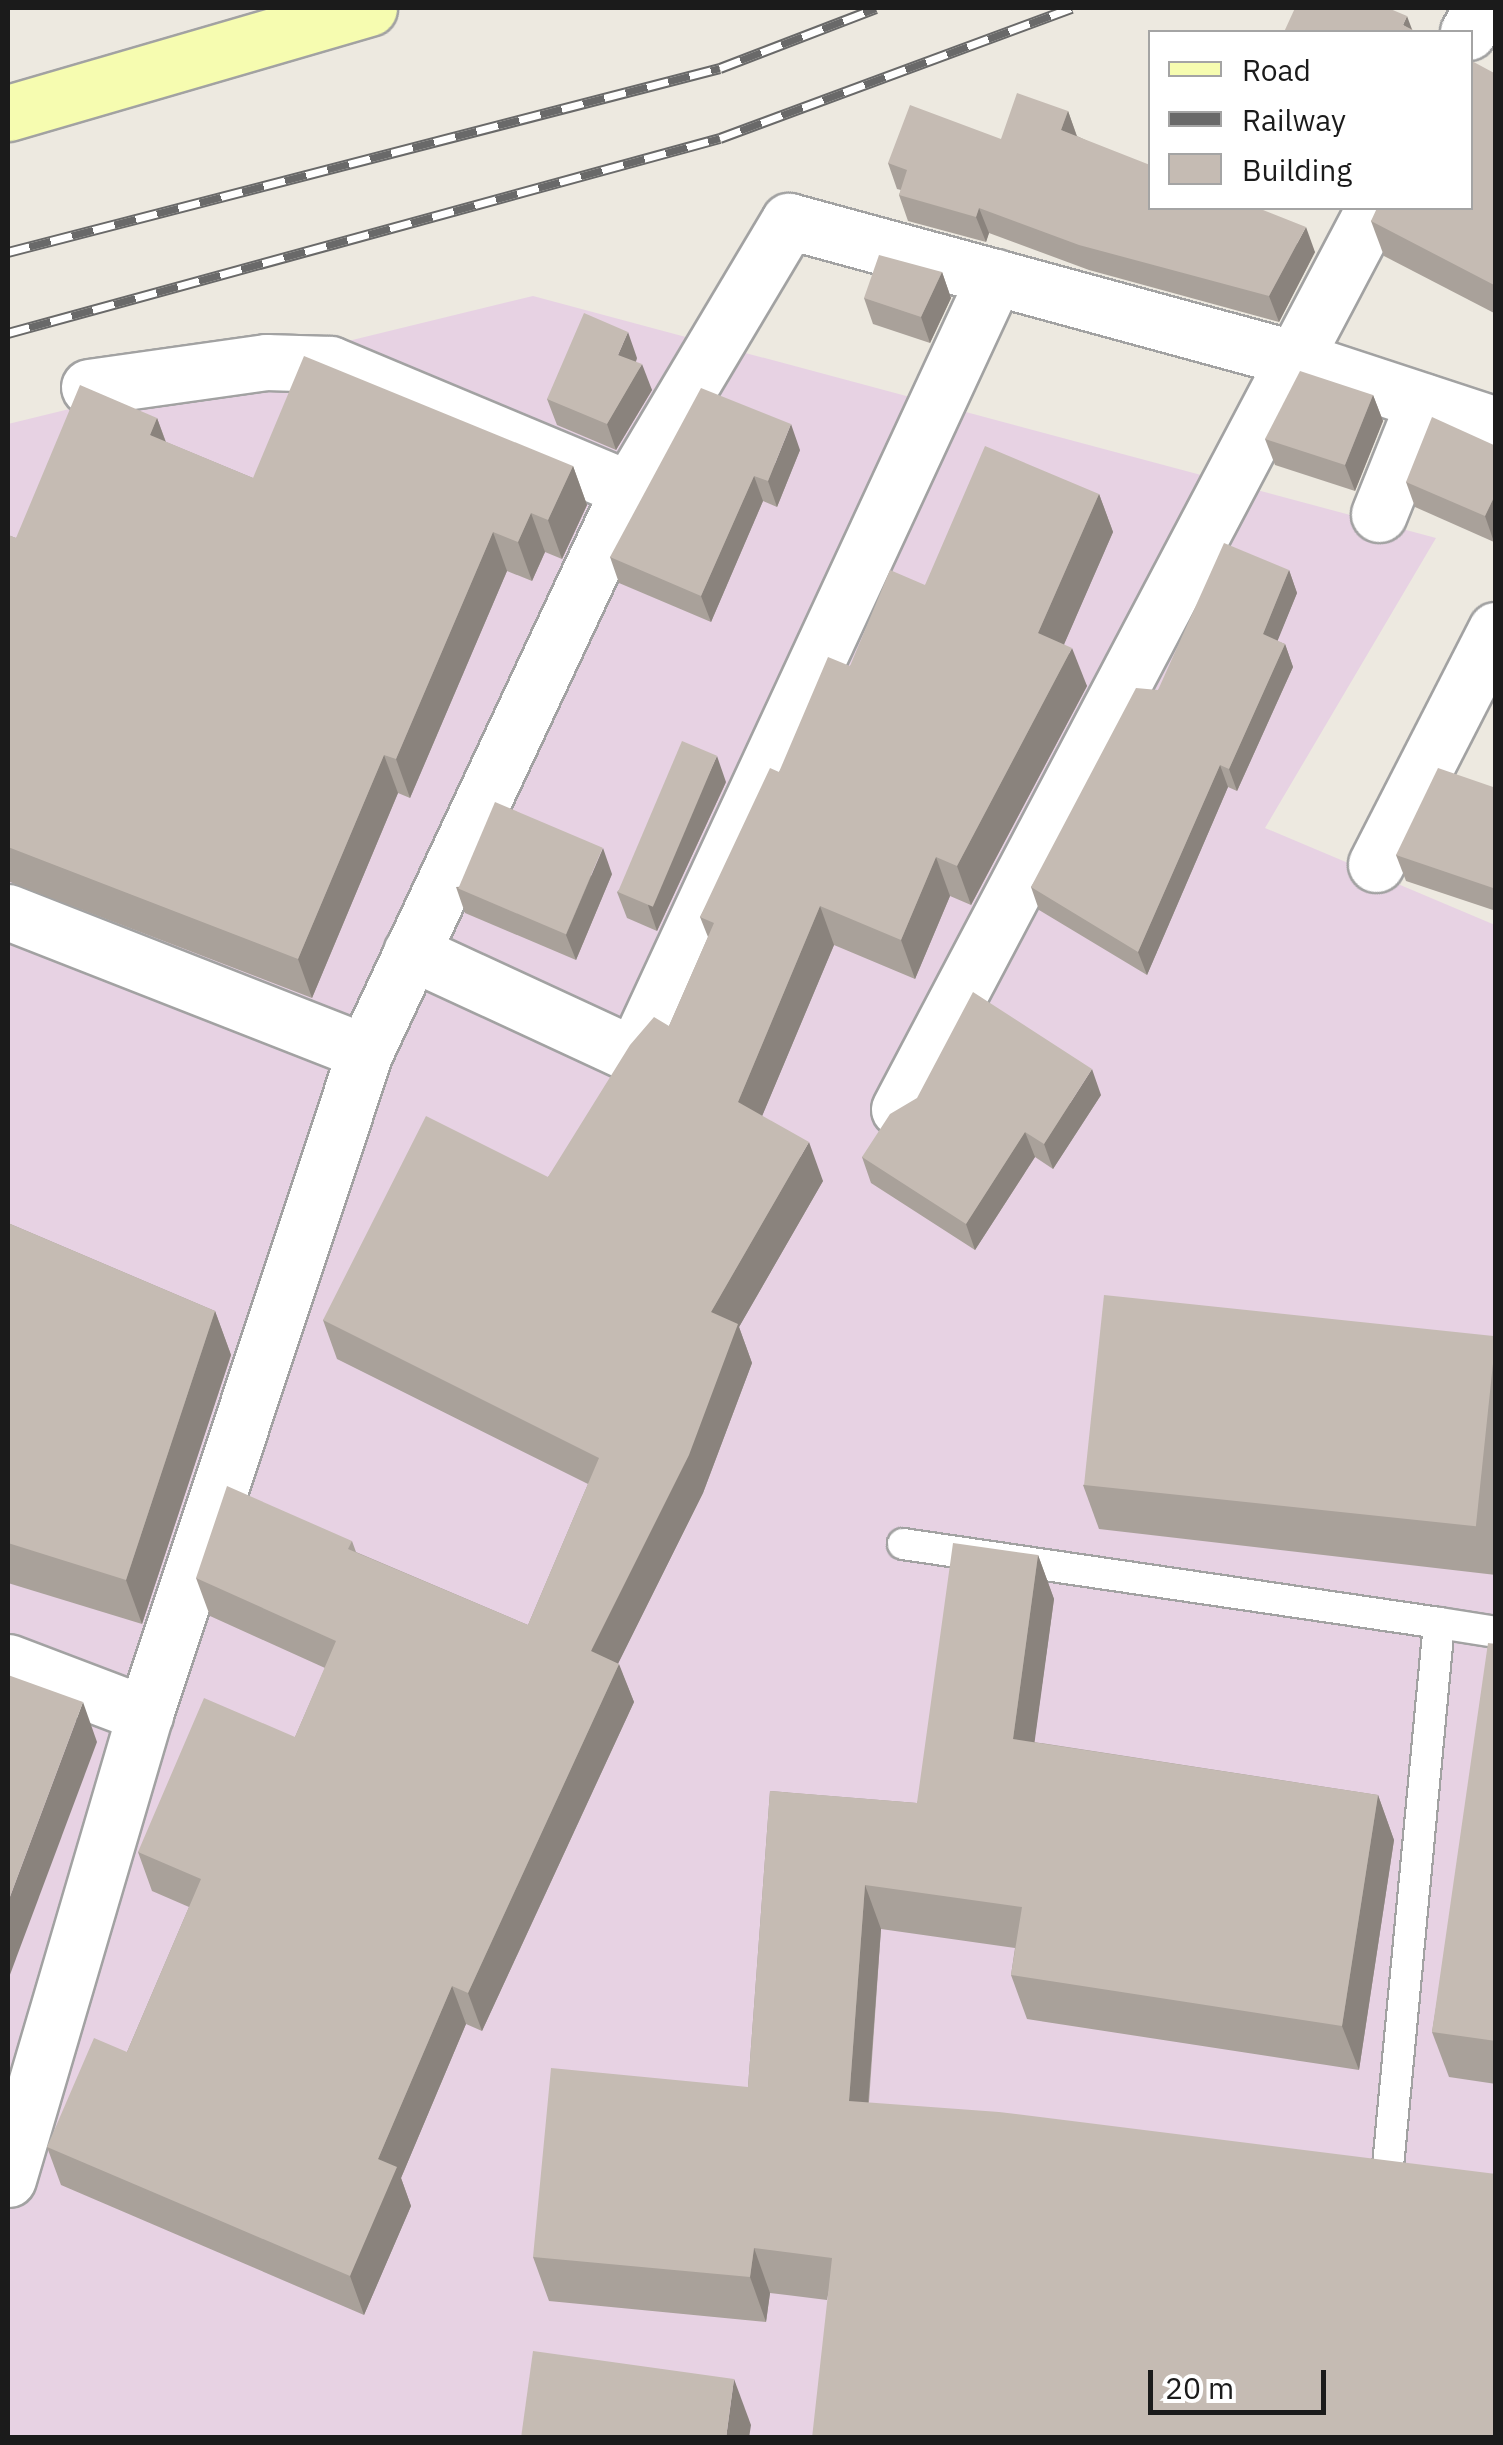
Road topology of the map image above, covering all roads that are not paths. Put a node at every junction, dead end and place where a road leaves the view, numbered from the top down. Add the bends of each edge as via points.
1 (370, 8) edge
2 (1482, 8) edge
3 (1469, 30) edge
4 (8, 113) edge
5 (1373, 210) edge
6 (994, 277) junction
7 (1292, 358) junction
8 (88, 387) edge
9 (1424, 402) junction
10 (1496, 425) edge
11 (629, 489) junction
12 (1379, 514) dead end
13 (1496, 630) edge
14 (1376, 864) dead end
15 (8, 912) edge
16 (411, 952) junction
17 (365, 1052) junction
18 (899, 1110) edge
19 (903, 1544) dead end
20 (1440, 1623) junction
21 (1496, 1632) edge
22 (8, 1662) edge
23 (146, 1714) junction
24 (1349, 2161) edge
25 (1388, 2166) junction
26 (1424, 2170) edge
27 (8, 2179) edge

1 - 4 street
2 - 3 street
5 - 7 street
6 - 7 street
6 - 11 street via 788,221
6 - 16 street via 634,1056
7 - 9 street
7 - 18 street via 1094,749
8 - 11 street via 266,362 330,364
9 - 10 street
9 - 12 street
11 - 16 street
13 - 14 street
15 - 17 street
16 - 17 street
17 - 23 street
19 - 20 lane
20 - 21 lane
20 - 25 lane
22 - 23 street
23 - 27 street
24 - 25 lane
25 - 26 lane

